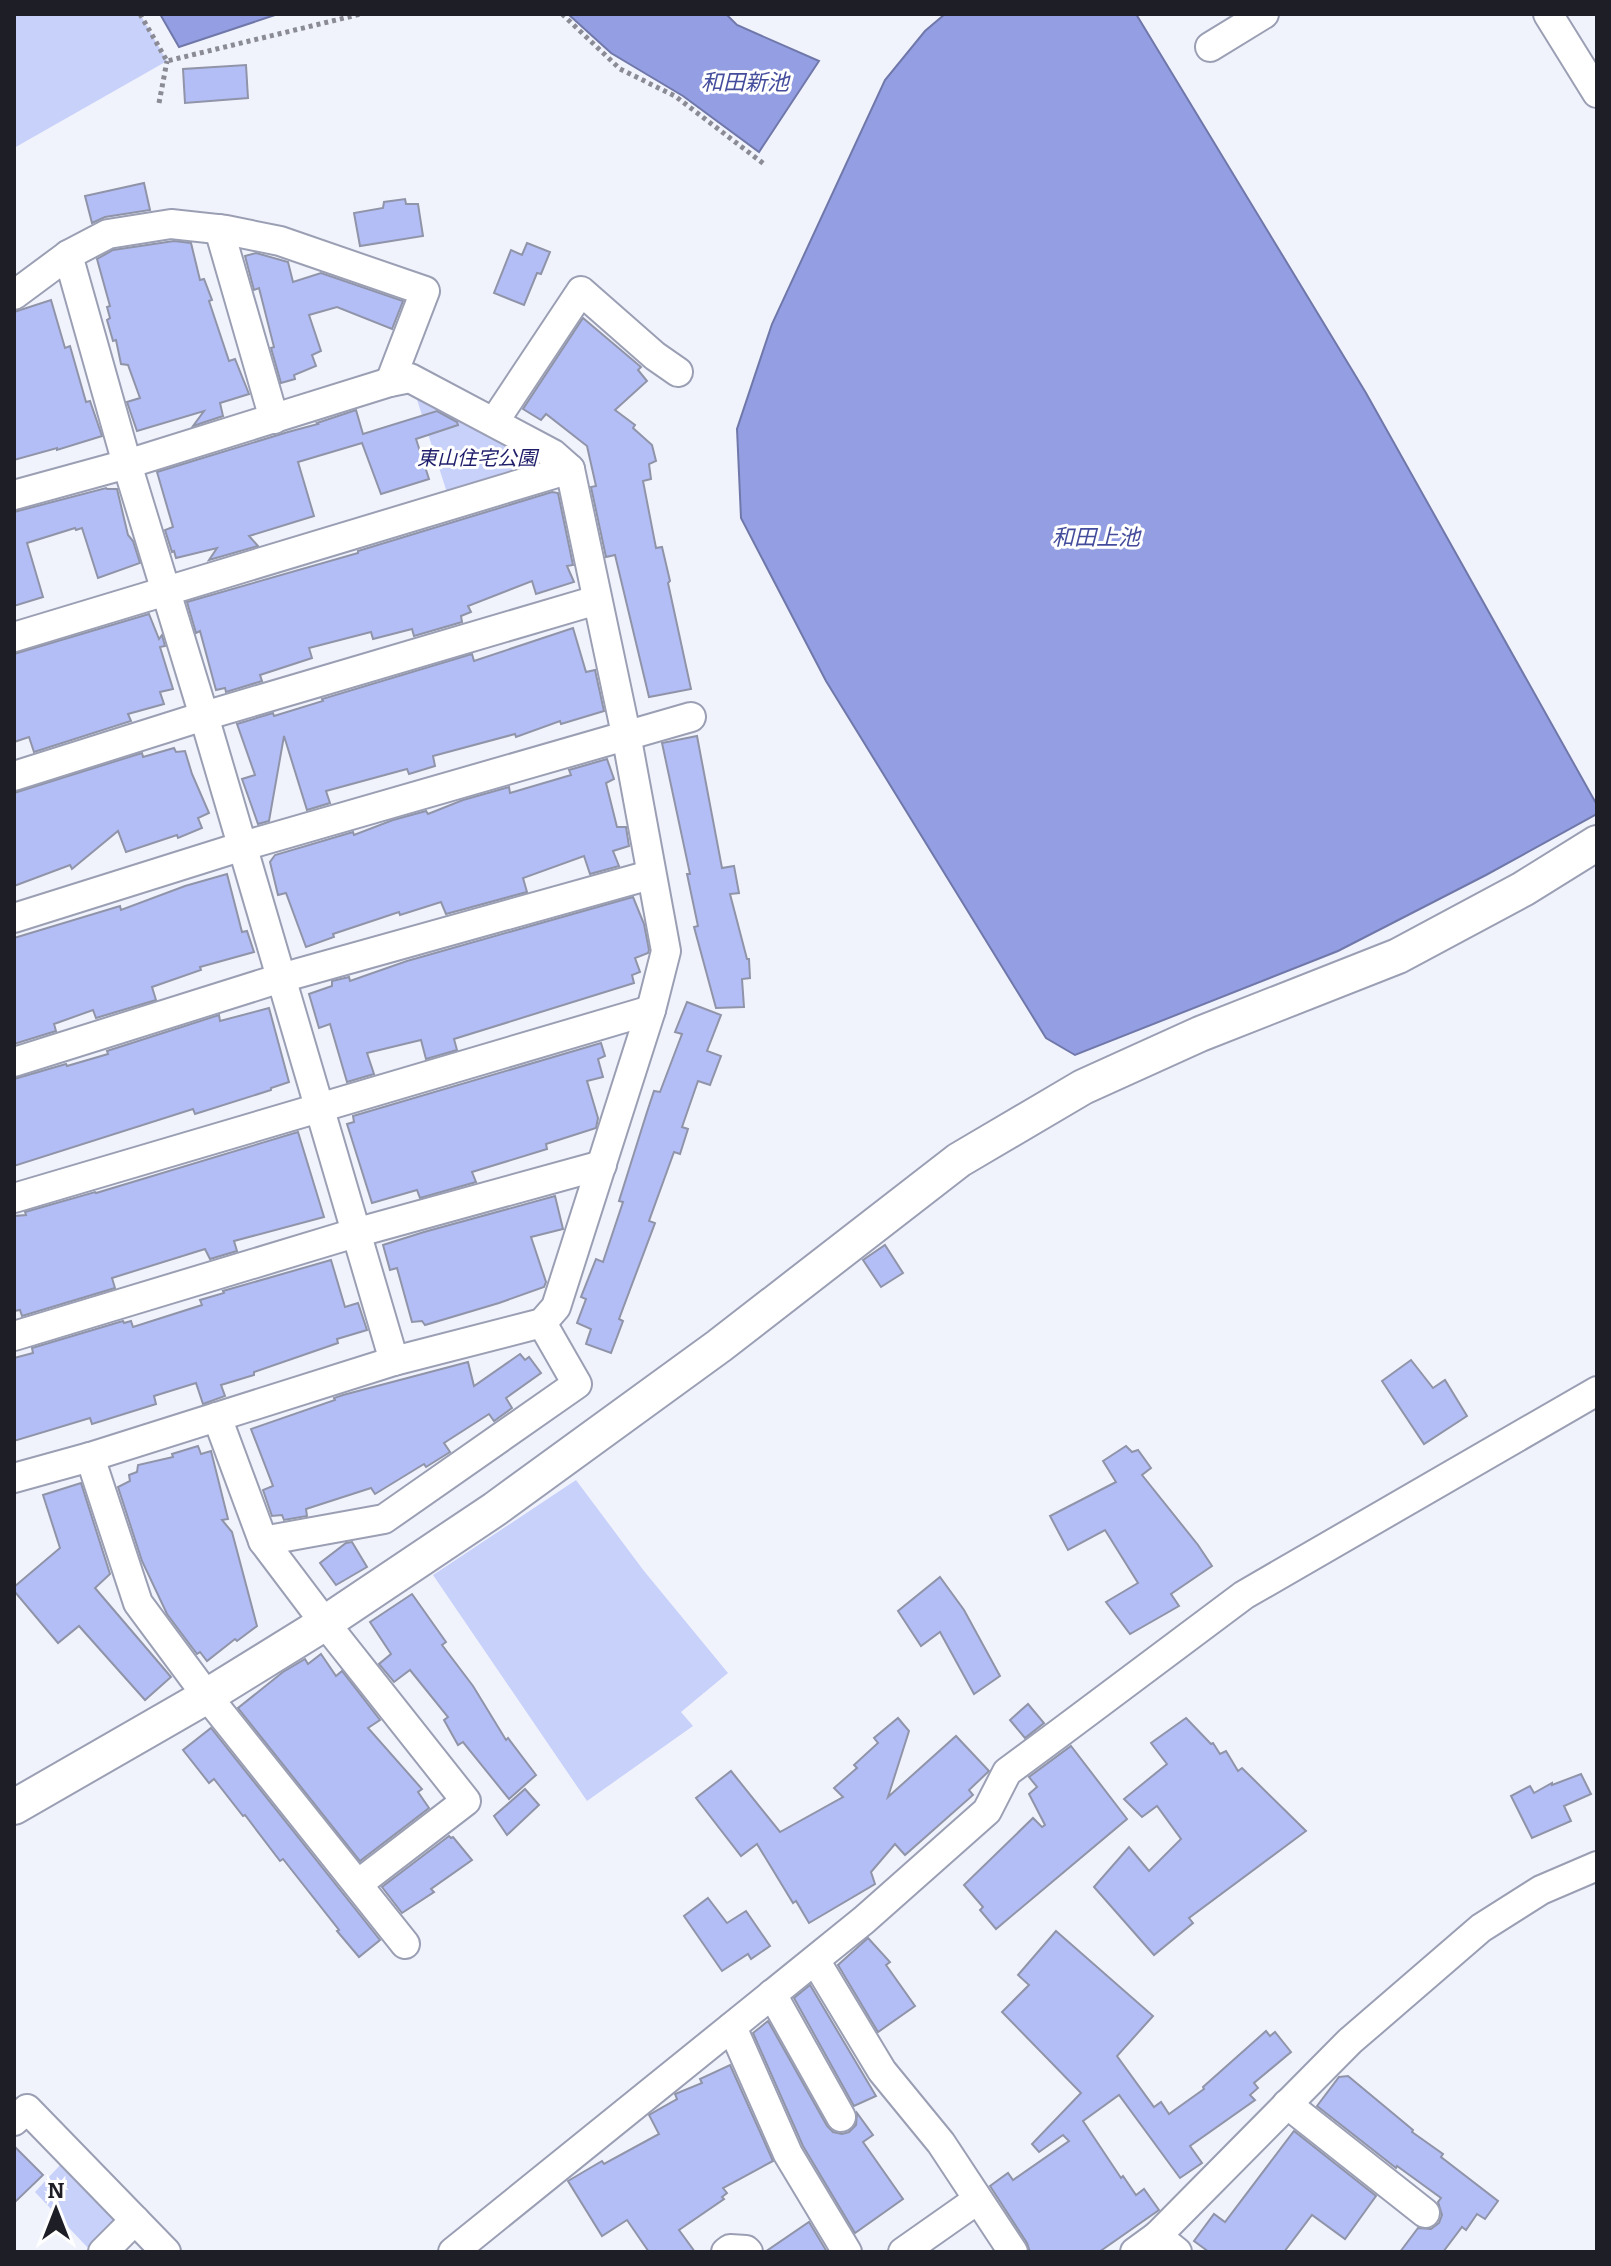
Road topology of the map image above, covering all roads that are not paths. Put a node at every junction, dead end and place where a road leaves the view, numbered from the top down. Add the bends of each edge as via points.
1 (1264, 14) edge
2 (1548, 14) edge
3 (1210, 47) dead end
4 (1597, 93) edge
5 (219, 229) junction
6 (68, 255) junction
7 (14, 295) edge
8 (678, 372) dead end
9 (390, 382) junction
10 (274, 419) junction
11 (494, 422) junction
12 (127, 464) junction
13 (570, 469) junction
14 (14, 495) edge
15 (166, 592) junction
16 (597, 600) junction
17 (14, 637) edge
18 (204, 716) junction
19 (691, 717) dead end
20 (626, 734) junction
21 (14, 776) edge
22 (1597, 843) edge
23 (243, 846) junction
24 (650, 875) junction
25 (14, 918) edge
26 (281, 978) junction
27 (651, 1010) junction
28 (14, 1062) edge
29 (319, 1107) junction
30 (602, 1165) junction
31 (14, 1198) edge
32 (355, 1233) junction
33 (542, 1323) junction
34 (14, 1336) edge
35 (394, 1361) junction
36 (1597, 1391) edge
37 (217, 1417) junction
38 (90, 1457) junction
39 (14, 1478) edge
40 (263, 1541) junction
41 (325, 1623) junction
42 (207, 1696) junction
43 (14, 1807) edge
44 (1597, 1867) edge
45 (358, 1884) junction
46 (405, 1944) dead end
47 (815, 1960) junction
48 (772, 1994) junction
49 (732, 2027) junction
50 (1287, 2104) junction
51 (841, 2117) dead end
52 (14, 2121) edge
53 (977, 2200) junction
54 (1425, 2213) dead end
55 (135, 2220) junction
56 (1156, 2247) edge
57 (103, 2252) edge
58 (166, 2252) edge
59 (453, 2252) edge
60 (726, 2252) edge
61 (748, 2252) edge
62 (847, 2252) edge
63 (903, 2252) edge
64 (1013, 2252) edge

1 - 3 street
2 - 4 street
5 - 6 street via 171,224 108,234
5 - 9 street via 280,241 425,291
5 - 10 street
6 - 7 street
6 - 12 street
8 - 11 street via 581,291
9 - 10 street
9 - 11 street via 410,378
10 - 12 street
11 - 13 street
12 - 14 street
12 - 15 street
13 - 15 street
13 - 16 street
15 - 17 street
15 - 18 street
16 - 18 street
16 - 20 street
18 - 21 street
18 - 23 street
19 - 20 street
20 - 23 street
20 - 24 street
22 - 41 street via 1398,956 1200,1034 1083,1087 959,1160 719,1346
23 - 25 street
23 - 26 street
24 - 26 street
24 - 27 street via 666,951
26 - 28 street
26 - 29 street
27 - 29 street
27 - 30 street
29 - 31 street
29 - 32 street
30 - 32 street
30 - 33 street via 556,1307
32 - 34 street
32 - 35 street
33 - 35 street
33 - 40 street via 577,1384 384,1519
35 - 37 street
36 - 47 street via 1244,1595 1007,1772 987,1811
37 - 38 street
37 - 40 street
38 - 39 street
38 - 42 street via 138,1603
40 - 41 street
41 - 42 street
41 - 45 street via 466,1801
42 - 43 street
42 - 45 street
44 - 50 street via 1541,1890 1481,1928 1350,2041
45 - 46 street
47 - 48 street
47 - 53 street via 882,2071 941,2143
48 - 49 street
48 - 51 street
49 - 59 street
49 - 62 street via 788,2154
50 - 54 street
50 - 56 street
52 - 55 street via 27,2109
53 - 63 street
53 - 64 street
55 - 57 street
55 - 58 street
60 - 61 street

